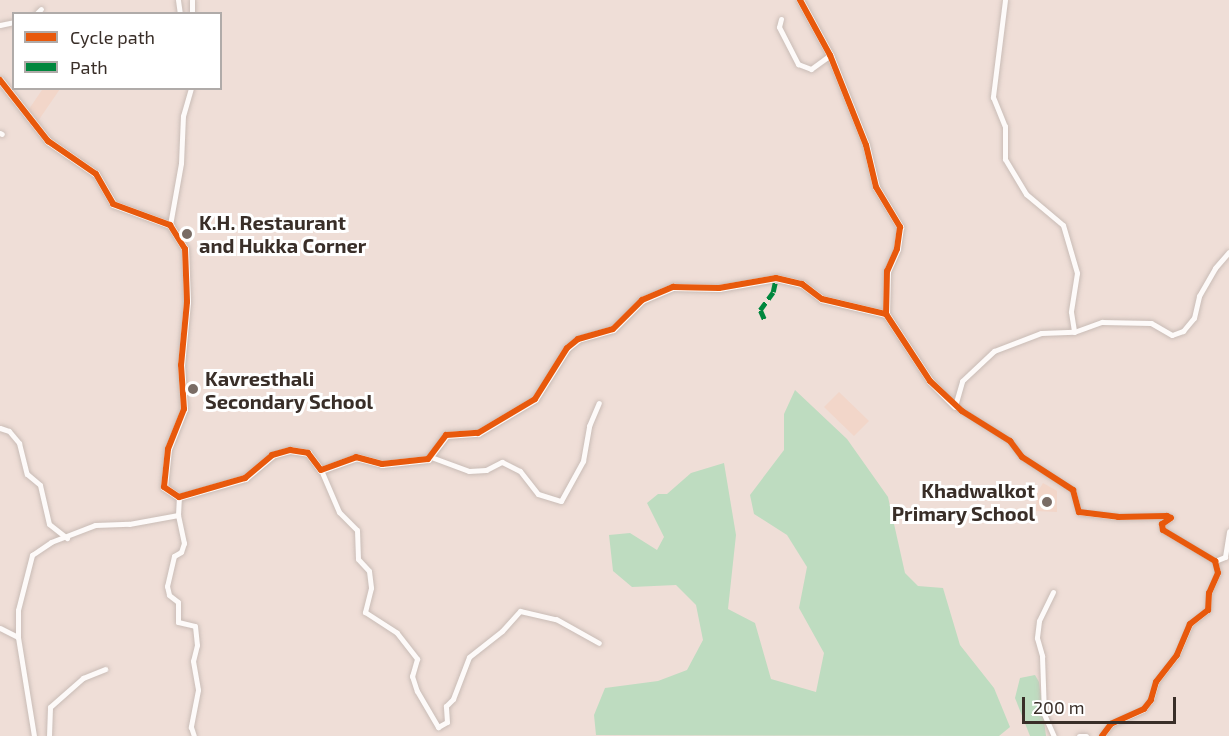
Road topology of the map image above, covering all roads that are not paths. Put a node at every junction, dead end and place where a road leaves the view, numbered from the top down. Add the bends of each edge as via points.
1 (800, 0) edge
2 (1005, 0) edge
3 (781, 19) dead end
4 (830, 55) junction
5 (0, 80) edge
6 (190, 90) edge
7 (170, 225) junction
8 (1229, 252) edge
9 (886, 314) junction
10 (1074, 332) junction
11 (599, 403) dead end
12 (955, 406) junction
13 (0, 428) edge
14 (431, 456) junction
15 (321, 470) junction
16 (179, 497) junction
17 (178, 515) junction
18 (1229, 531) edge
19 (67, 538) junction
20 (1215, 561) junction
21 (1053, 592) dead end
22 (0, 628) edge
23 (18, 637) junction
24 (599, 643) dead end
25 (105, 669) dead end
26 (34, 736) edge
27 (49, 736) edge
28 (194, 736) edge
29 (1054, 736) edge
30 (1079, 736) edge
31 (1086, 736) edge
32 (1102, 736) edge

1 - 4 street
2 - 10 street via 993,97 1005,126 1005,159 1026,194 1063,225 1077,273 1071,312
3 - 4 street via 779,27 798,64 812,69
4 - 9 street via 866,145 876,187 900,227 897,249 887,271
5 - 7 street via 48,141 96,174 113,204
6 - 7 street via 183,116 181,163
7 - 16 street via 185,249 187,302 181,365 184,409 168,449 164,487
8 - 10 street via 1215,268 1199,296 1194,318 1183,331 1172,335 1151,323 1102,322
9 - 12 street via 930,381
9 - 14 street via 822,299 802,284 776,278 719,288 673,287 642,300 613,329 578,339 567,348 535,399 478,433 446,435
10 - 12 street via 1041,333 994,351 962,381
11 - 14 street via 589,426 583,462 561,501 538,494 520,471 502,462 486,470 469,471
12 - 20 street via 1010,441 1022,457 1073,490 1079,512 1118,517 1167,516 1171,518 1162,524 1163,530
13 - 19 street via 9,431 19,443 27,474 40,485 49,524
14 - 15 street via 423,461 382,464 354,457
15 - 16 street via 308,453 290,450 272,455 245,478
15 - 24 street via 339,512 357,530 358,559 369,571 371,588 365,612 397,633 417,659 415,684 438,728 447,722 446,706 453,699 469,657 520,610 556,619
16 - 17 street
17 - 19 street via 129,524 95,525
17 - 28 street via 184,543 181,552 174,555 167,586 169,596 178,602 178,622 195,626 198,645 193,661 198,690 191,727
18 - 20 street via 1225,557
19 - 23 street via 51,542 32,555 18,610
20 - 32 street via 1218,573 1209,593 1208,609 1190,624 1177,655 1156,682 1150,700 1144,709 1110,724
21 - 29 street via 1039,621 1037,638 1042,656 1044,714
22 - 23 street
23 - 26 street
25 - 27 street via 83,678 50,707
30 - 31 street

